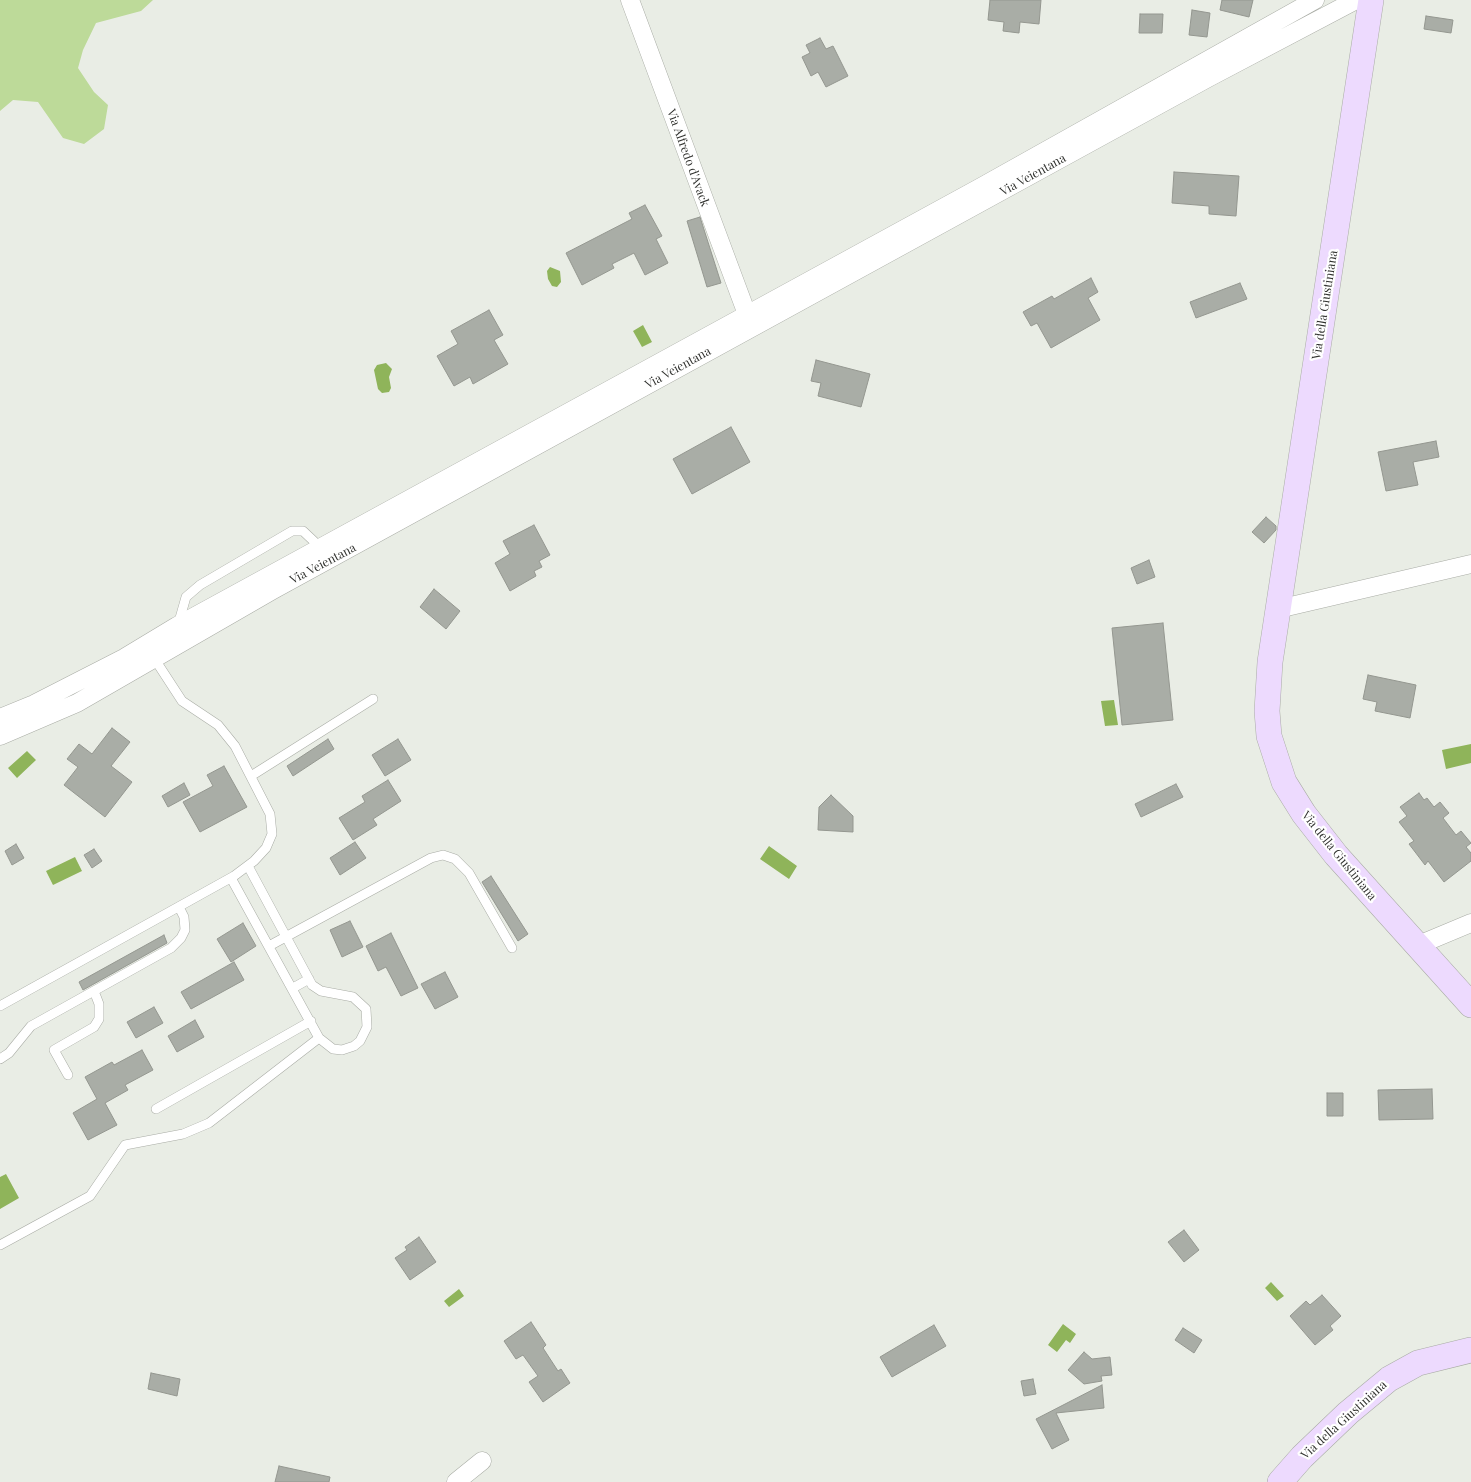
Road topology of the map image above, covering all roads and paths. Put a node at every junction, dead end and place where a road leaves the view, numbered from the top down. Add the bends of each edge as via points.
1 (630, 0) edge
2 (1315, 0) edge
3 (1356, 0) edge
4 (1371, 0) edge
5 (749, 321) junction
6 (320, 548) junction
7 (1471, 564) edge
8 (1278, 610) junction
9 (177, 626) junction
10 (150, 651) junction
11 (373, 699) dead end
12 (0, 718) edge
13 (0, 736) edge
14 (251, 776) junction
15 (248, 866) junction
16 (231, 878) junction
17 (179, 907) junction
18 (1471, 923) edge
19 (286, 937) junction
20 (269, 946) junction
21 (1416, 946) junction
22 (512, 948) dead end
23 (309, 979) junction
24 (293, 988) junction
25 (94, 991) junction
26 (1471, 1005) edge
27 (0, 1006) edge
28 (311, 1021) junction
29 (319, 1038) junction
30 (0, 1059) edge
31 (68, 1075) dead end
32 (156, 1108) dead end
33 (0, 1245) edge
34 (1471, 1350) edge
35 (482, 1461) dead end
36 (456, 1482) edge
37 (1280, 1482) edge

1 - 5 street, Via Alfredo d'Avack
2 - 5 street, Via Veientana
3 - 5 street, Via Veientana
4 - 8 street, Via della Giustiniana
5 - 6 street, Via Veientana
5 - 10 street, Via Veientana
6 - 9 street, Via Veientana
6 - 9 lane via 303,531 292,531 200,585 186,597
7 - 8 street
8 - 21 street, Via della Giustiniana via 1267,711 1269,736 1278,770 1297,804 1330,848
9 - 10 street, Via Veientana
10 - 12 street, Via Veientana
10 - 13 street, Via Veientana via 78,703
10 - 14 lane via 182,701 227,734
11 - 14 lane
14 - 15 lane via 268,809 272,828 266,848
15 - 16 lane
15 - 19 lane
16 - 17 lane
16 - 20 lane
17 - 25 lane via 185,923 181,938 171,948
17 - 27 lane
18 - 21 street
19 - 20 lane
19 - 22 lane via 431,858 443,855 455,859 468,873
19 - 23 lane
20 - 24 lane
21 - 26 street, Via della Giustiniana
23 - 24 lane
23 - 29 lane via 319,990 356,999 368,1016 364,1034 350,1048 333,1049
24 - 28 lane
25 - 30 lane via 31,1026
25 - 31 lane via 100,1004 99,1020 94,1027 54,1050
28 - 29 lane
28 - 32 lane
29 - 33 lane via 209,1122 186,1133 125,1145 90,1196
34 - 37 street, Via della Giustiniana via 1418,1363 1389,1380 1348,1413
35 - 36 street

